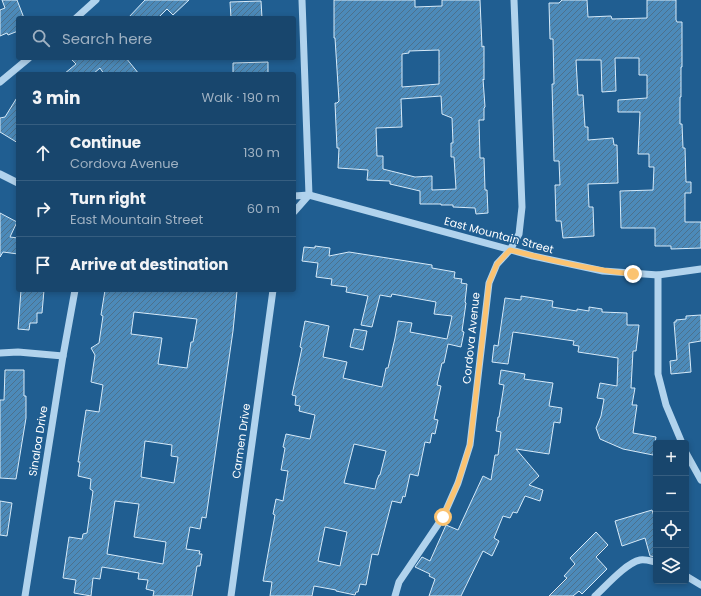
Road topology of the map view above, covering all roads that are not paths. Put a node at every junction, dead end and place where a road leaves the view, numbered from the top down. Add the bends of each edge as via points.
1 (96, 0) edge
2 (302, 0) edge
3 (514, 0) edge
4 (78, 16) edge
5 (27, 60) edge
6 (0, 82) edge
7 (0, 174) edge
8 (16, 182) edge
9 (308, 195) junction
10 (296, 196) edge
11 (296, 210) edge
12 (510, 250) junction
13 (701, 269) edge
14 (658, 275) junction
15 (75, 292) edge
16 (274, 292) edge
17 (0, 353) edge
18 (63, 356) junction
19 (681, 440) edge
20 (689, 458) edge
21 (701, 480) edge
22 (653, 562) edge
23 (689, 578) edge
24 (701, 585) edge
25 (25, 596) edge
26 (231, 596) edge
27 (395, 596) edge
28 (595, 596) edge

1 - 4 street
2 - 9 street
3 - 12 street, Cordova Avenue via 522,206 519,234
5 - 6 street
7 - 8 street
9 - 10 street, East Mountain Street
9 - 11 street
9 - 12 street, East Mountain Street
12 - 14 street, East Mountain Street via 603,271
12 - 27 street, Cordova Avenue via 497,264 489,283 470,445 458,483 443,517 399,582
13 - 14 street, East Mountain Street
14 - 19 street via 658,374 666,405
15 - 18 street, Sinaloa Drive
16 - 26 street, Carmen Drive
17 - 18 street
18 - 25 street, Sinaloa Drive
20 - 21 street
22 - 28 street via 640,560 629,566
23 - 24 street

